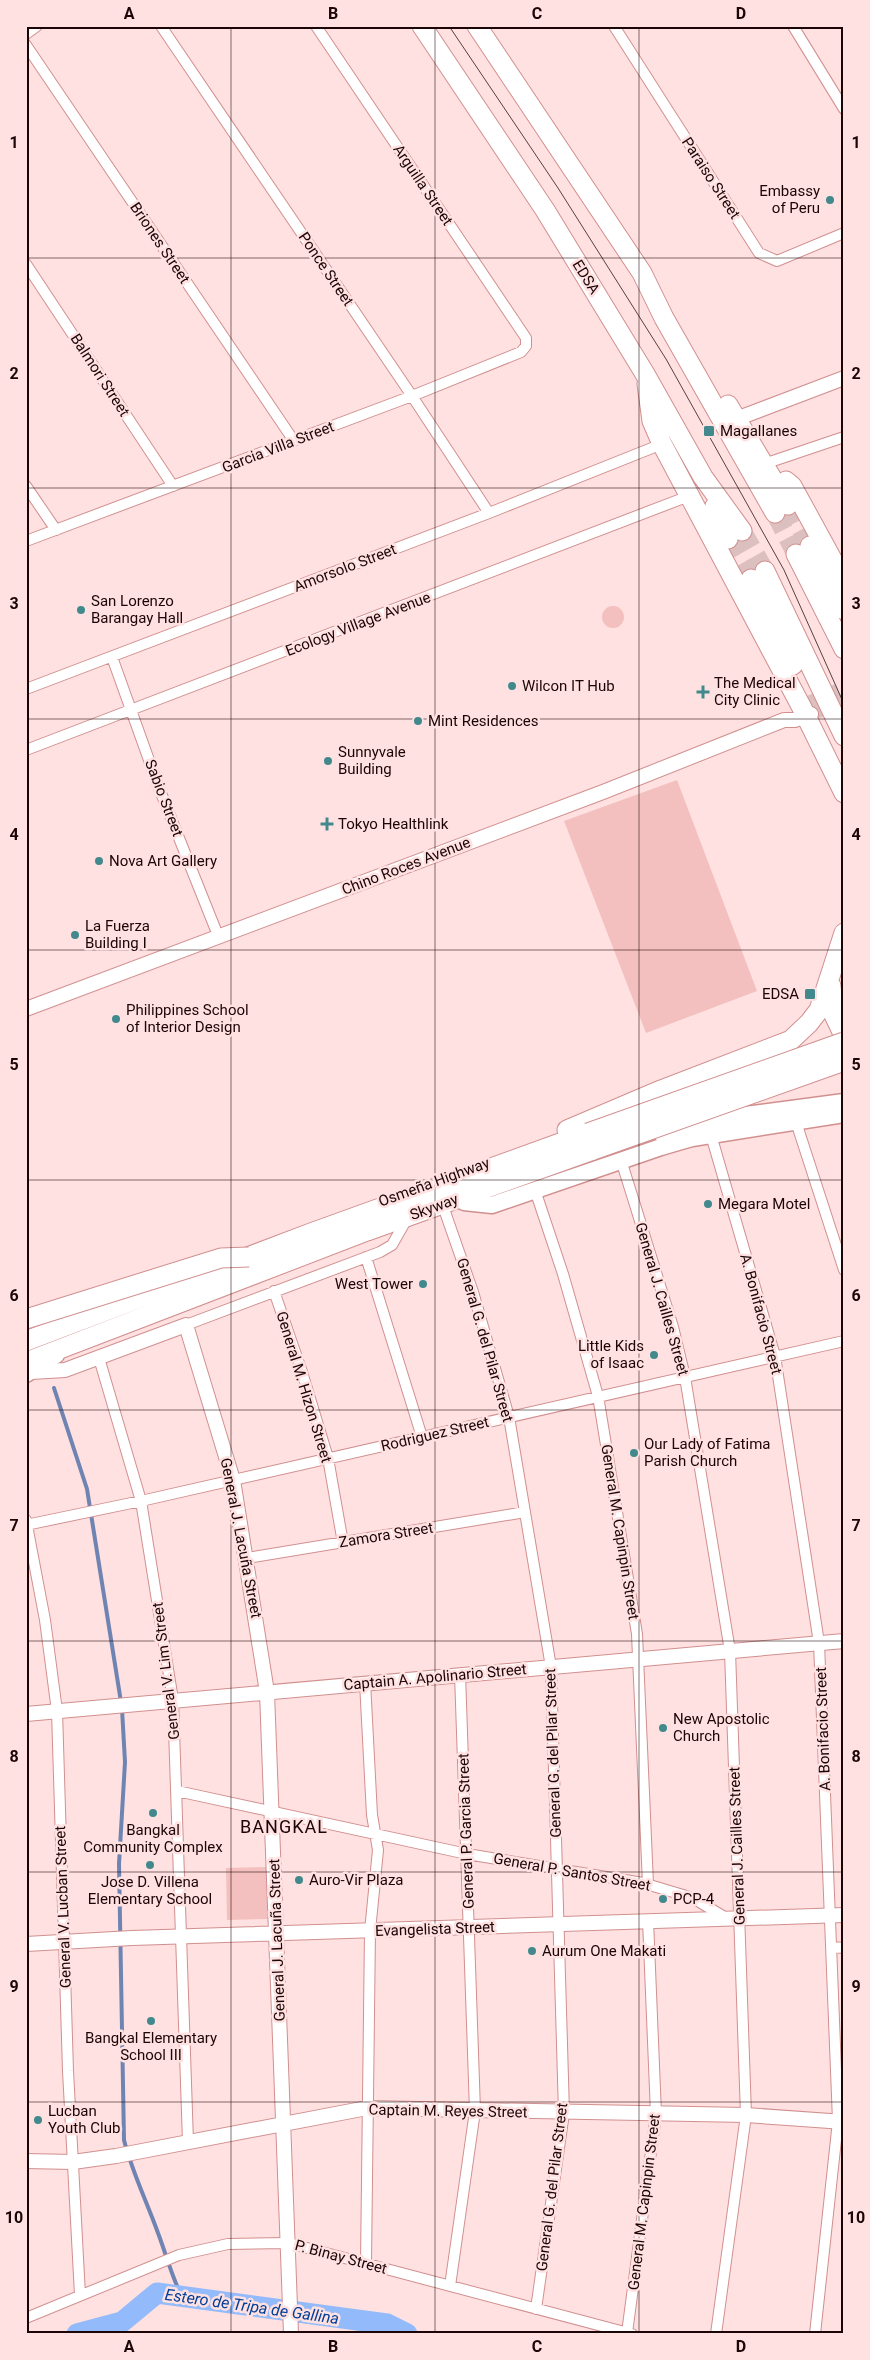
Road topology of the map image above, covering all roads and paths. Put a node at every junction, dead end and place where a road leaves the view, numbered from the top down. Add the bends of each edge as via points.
1 (37, 26) edge
2 (162, 26) edge
3 (316, 26) edge
4 (422, 26) edge
5 (477, 26) edge
6 (614, 26) edge
7 (793, 26) edge
8 (26, 34) edge
9 (26, 45) edge
10 (844, 109) edge
11 (844, 233) edge
12 (26, 264) edge
13 (642, 273) junction
14 (526, 346) joint
15 (645, 374) junction
16 (844, 378) edge
17 (412, 396) junction
18 (736, 418) junction
19 (844, 437) edge
20 (294, 441) junction
21 (662, 444) junction
22 (764, 464) junction
23 (26, 486) edge
24 (173, 486) junction
25 (689, 496) junction
26 (489, 513) junction
27 (56, 530) junction
28 (735, 535) tunnel mouth
29 (26, 541) edge
30 (844, 582) edge
31 (844, 610) edge
32 (844, 649) edge
33 (112, 658) junction
34 (26, 690) edge
35 (132, 709) junction
36 (806, 710) junction
37 (844, 736) edge
38 (26, 750) edge
39 (844, 774) edge
40 (844, 794) edge
41 (844, 933) edge
42 (219, 938) junction
43 (831, 975) junction
44 (26, 1009) edge
45 (844, 1036) edge
46 (844, 1042) edge
47 (844, 1060) edge
48 (844, 1071) edge
49 (712, 1085) junction
50 (844, 1102) edge
51 (844, 1114) edge
52 (796, 1122) junction
53 (711, 1135) junction
54 (523, 1150) junction
55 (621, 1160) junction
56 (535, 1190) junction
57 (464, 1202) junction
58 (444, 1209) junction
59 (404, 1224) junction
60 (839, 1238) edge
61 (249, 1257) junction
62 (366, 1257) junction
63 (844, 1270) edge
64 (274, 1291) junction
65 (26, 1319) edge
66 (186, 1325) junction
67 (26, 1334) edge
68 (26, 1341) edge
69 (844, 1341) edge
70 (775, 1356) junction
71 (99, 1358) junction
72 (28, 1369) edge
73 (686, 1377) junction
74 (598, 1396) junction
75 (509, 1417) junction
76 (422, 1437) junction
77 (328, 1458) junction
78 (233, 1480) junction
79 (141, 1501) junction
80 (525, 1512) junction
81 (27, 1524) edge
82 (343, 1543) junction
83 (247, 1558) junction
84 (844, 1641) edge
85 (819, 1643) junction
86 (730, 1651) junction
87 (639, 1659) junction
88 (551, 1666) junction
89 (460, 1674) junction
90 (365, 1682) junction
91 (267, 1692) junction
92 (173, 1700) junction
93 (57, 1711) junction
94 (26, 1714) edge
95 (177, 1791) junction
96 (272, 1814) junction
97 (375, 1835) junction
98 (467, 1854) junction
99 (557, 1869) junction
100 (648, 1884) junction
101 (837, 1915) edge
102 (733, 1917) junction
103 (648, 1920) junction
104 (559, 1925) junction
105 (469, 1927) junction
106 (370, 1931) junction
107 (278, 1934) junction
108 (180, 1937) junction
109 (64, 1942) junction
110 (26, 1944) edge
111 (832, 1947) junction
112 (844, 1948) edge
113 (367, 2108) junction
114 (475, 2111) junction
115 (564, 2113) junction
116 (656, 2114) junction
117 (746, 2115) junction
118 (841, 2121) edge
119 (283, 2123) junction
120 (188, 2142) junction
121 (26, 2161) edge
122 (73, 2162) junction
123 (288, 2243) junction
124 (366, 2263) junction
125 (450, 2286) junction
126 (80, 2295) junction
127 (536, 2309) junction
128 (26, 2318) edge
129 (291, 2329) edge
130 (630, 2333) edge
131 (716, 2334) edge
132 (815, 2334) edge

1 - 8 street
2 - 17 street, Ponce Street
3 - 14 street, Arguilla Street via 526,338
4 - 15 highway, EDSA via 545,210
5 - 13 highway
6 - 11 street, Paraiso Street via 759,253 776,261
7 - 10 street
9 - 20 street, Briones Street
12 - 24 street, Balmori Street
13 - 18 highway via 675,312
13 - 22 highway via 664,318 781,509
14 - 17 street, Garcia Villa Street via 521,352
15 - 21 highway via 652,421
15 - 28 highway, EDSA
16 - 18 street
17 - 20 street, Garcia Villa Street
17 - 26 street, Ponce Street
18 - 22 highway
19 - 22 street
20 - 24 street, Garcia Villa Street
21 - 25 highway
21 - 26 street, Amorsolo Street
22 - 30 highway via 792,486
23 - 27 street
24 - 27 street, Garcia Villa Street
25 - 35 street, Ecology Village Avenue
25 - 36 highway
26 - 33 street, Amorsolo Street
27 - 29 street, Garcia Villa Street
31 - 32 highway via 803,550
33 - 34 street, Amorsolo Street
33 - 35 street, Sabio Street
35 - 38 street, Ecology Village Avenue
35 - 42 street, Sabio Street via 159,788
36 - 40 highway
36 - 42 street, Chino Roces Avenue via 796,720 784,720
37 - 39 highway via 758,575
41 - 43 highway
42 - 44 street, Chino Roces Avenue
43 - 45 highway via 831,1002
43 - 54 highway via 819,1010 791,1040 660,1090
45 - 49 main road, Osmeña Highway
46 - 61 highway, Skyway, bridge
47 - 72 highway, Skyway, bridge via 367,1231
48 - 49 main road via 775,1081
49 - 54 main road, Osmeña Highway
50 - 57 main road, Osmeña Highway via 707,1122 613,1149
51 - 52 main road, Osmeña Highway
52 - 53 main road, Osmeña Highway
52 - 60 street
53 - 55 main road, Osmeña Highway
53 - 70 street, A. Bonifacio Street
54 - 67 main road, Osmeña Highway
55 - 56 main road, Osmeña Highway
55 - 73 street, General J. Cailles Street
56 - 57 main road, Osmeña Highway via 492,1205
56 - 74 street, General M. Capinpin Street
57 - 58 main road, Osmeña Highway
58 - 59 main road, Osmeña Highway
58 - 75 street, General G. del Pilar Street via 473,1292
59 - 62 street, Osmeña Highway via 392,1245
59 - 72 main road, Osmeña Highway via 57,1355
60 - 63 street
61 - 65 highway, bridge via 220,1258
61 - 68 highway, Skyway
62 - 64 street, Osmeña Highway
62 - 76 street
64 - 66 street, Osmeña Highway
64 - 77 street, General M. Hizon Street
66 - 71 street, Osmeña Highway
66 - 78 street, General J. Lacuña Street
69 - 70 street, Rodriguez Street
70 - 73 street, Rodriguez Street
70 - 85 street, A. Bonifacio Street
71 - 72 street, Osmeña Highway via 57,1372
71 - 79 street, General V. Lim Street
73 - 74 street, Rodriguez Street
73 - 86 street, General J. Cailles Street
74 - 75 street, Rodriguez Street
74 - 87 street, General M. Capinpin Street
75 - 76 street, Rodriguez Street
75 - 80 street, General G. del Pilar Street
76 - 77 street, Rodriguez Street
77 - 78 street, Rodriguez Street
77 - 82 street, General M. Hizon Street
78 - 79 street, Rodriguez Street
78 - 83 street, General J. Lacuña Street
79 - 81 street, Rodriguez Street
79 - 92 street, General V. Lim Street
80 - 82 street, Zamora Street
80 - 88 street, General G. del Pilar Street
81 - 93 street, General V. Lucban Street via 45,1620
82 - 83 street, Zamora Street
83 - 91 street, General J. Lacuña Street
84 - 85 street, Captain A. Apolinario Street
85 - 86 street, Captain A. Apolinario Street
85 - 101 street, A. Bonifacio Street
86 - 87 street, Captain A. Apolinario Street
86 - 102 street, General J. Cailles Street
87 - 88 street, Captain A. Apolinario Street
87 - 100 street, General M. Capinpin Street
88 - 89 street, Captain A. Apolinario Street
88 - 99 street, General G. del Pilar Street
89 - 90 street, Captain A. Apolinario Street
89 - 98 street, General P. Garcia Street
90 - 91 street, Captain A. Apolinario Street
90 - 97 street
91 - 92 street, Captain A. Apolinario Street
91 - 96 street, General J. Lacuña Street
92 - 93 street, Captain A. Apolinario Street
92 - 95 street, General V. Lim Street
93 - 94 street, Captain A. Apolinario Street
93 - 109 street, General V. Lucban Street
95 - 96 street, General P. Santos Street
95 - 108 street, General V. Lim Street
96 - 97 street, General P. Santos Street
96 - 107 street, General J. Lacuña Street
97 - 98 street, General P. Santos Street
97 - 106 street via 378,1850
98 - 99 street, General P. Santos Street
98 - 105 street, General P. Garcia Street
99 - 100 street, General P. Santos Street
99 - 104 street, General G. del Pilar Street
100 - 102 street, General P. Santos Street via 693,1898
101 - 102 street, Evangelista Street
101 - 111 street, A. Bonifacio Street
102 - 103 street, Evangelista Street
102 - 117 street, General J. Cailles Street
103 - 104 street, Evangelista Street
103 - 116 street, General M. Capinpin Street
104 - 105 street, Evangelista Street
104 - 115 street, General G. del Pilar Street
105 - 106 street, Evangelista Street
105 - 114 street, General P. Garcia Street
106 - 107 street, Evangelista Street
106 - 113 street
107 - 108 street, Evangelista Street
107 - 119 street, General J. Lacuña Street
108 - 109 street, Evangelista Street
108 - 120 street, General V. Lim Street
109 - 110 street, Evangelista Street
109 - 122 street, General V. Lucban Street
111 - 112 street
111 - 118 street, A. Bonifacio Street
113 - 114 street, Captain M. Reyes Street
113 - 119 street, Captain M. Reyes Street
113 - 124 street
114 - 115 street, Captain M. Reyes Street
114 - 125 street, General P. Garcia Street
115 - 116 street, Captain M. Reyes Street
115 - 127 street, General G. del Pilar Street
116 - 117 street, Captain M. Reyes Street
116 - 130 street, General M. Capinpin Street
117 - 118 street, Captain M. Reyes Street
117 - 131 street, General J. Cailles Street
118 - 132 street, A. Bonifacio Street
119 - 120 street, Captain M. Reyes Street
119 - 123 street, General J. Lacuña Street
120 - 122 street, Captain M. Reyes Street
121 - 122 street, Captain M. Reyes Street
122 - 126 street, General V. Lucban Street
123 - 124 street, P. Binay Street
123 - 126 street, P. Binay Street via 228,2244 179,2255
123 - 129 street, General J. Lacuña Street
124 - 125 street, P. Binay Street
125 - 127 street, P. Binay Street
126 - 128 street, P. Binay Street
127 - 130 street, P. Binay Street

